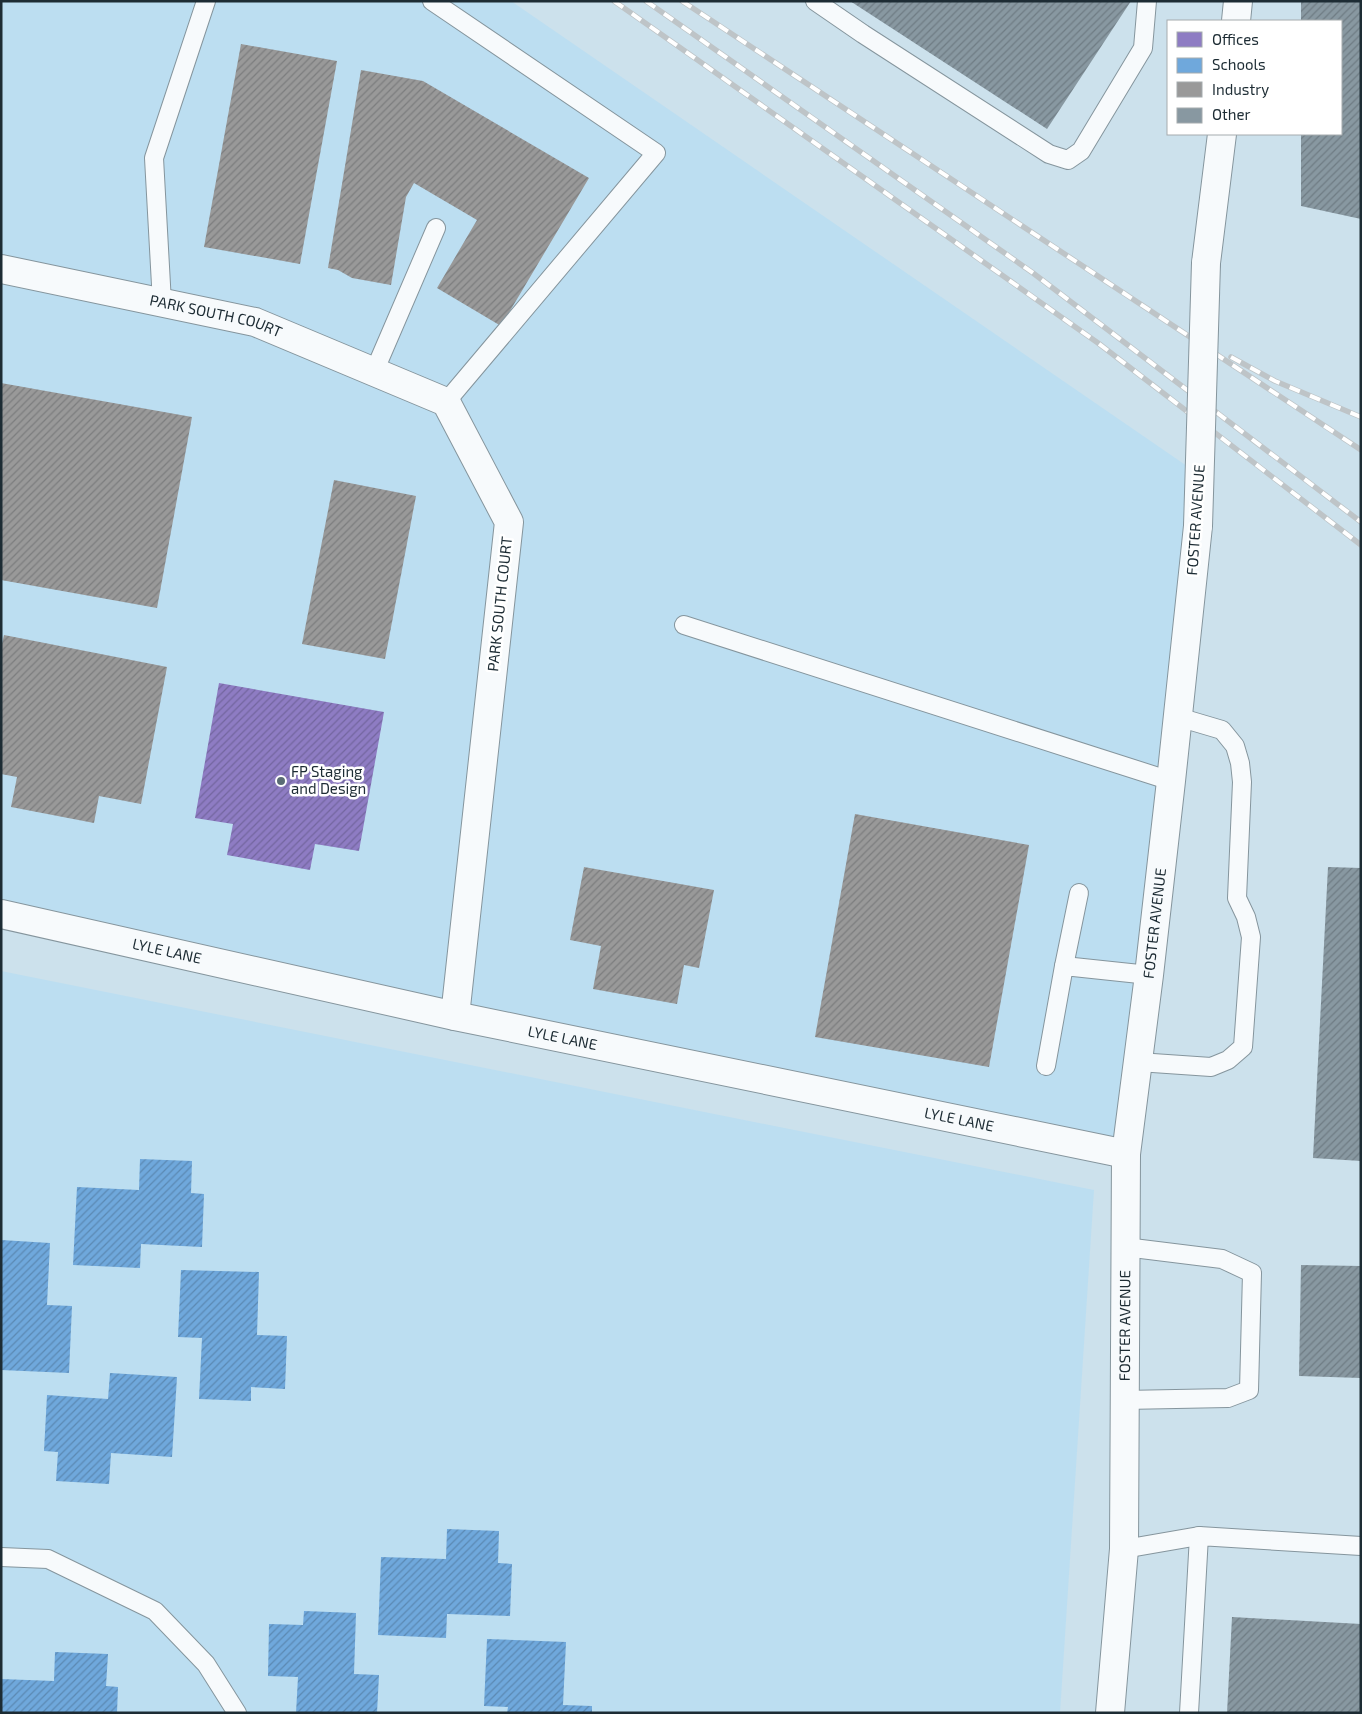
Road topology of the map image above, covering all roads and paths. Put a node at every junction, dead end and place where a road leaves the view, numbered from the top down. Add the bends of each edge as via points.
1 (206, 1) edge
2 (432, 1) edge
3 (815, 1) edge
4 (1147, 1) edge
5 (1238, 1) edge
6 (1236, 20) edge
7 (1222, 135) edge
8 (436, 228) dead end
9 (1, 269) edge
10 (162, 302) junction
11 (374, 372) junction
12 (446, 402) junction
13 (684, 626) dead end
14 (1178, 717) junction
15 (1171, 782) junction
16 (1079, 893) dead end
17 (1, 914) edge
18 (1064, 966) junction
19 (1149, 975) junction
20 (455, 1016) junction
21 (1138, 1062) junction
22 (1046, 1066) dead end
23 (1126, 1154) junction
24 (1125, 1247) junction
25 (1124, 1400) junction
26 (1199, 1536) junction
27 (1361, 1546) edge
28 (1124, 1549) junction
29 (1, 1557) edge
30 (238, 1713) edge
31 (1110, 1713) edge
32 (1189, 1713) edge

1 - 10 lane via 154,158
2 - 12 lane via 656,152
3 - 4 lane via 1049,154 1068,160 1081,151 1143,48
5 - 6 street
7 - 14 street, FOSTER AVENUE, bridge via 1206,263 1198,526
8 - 11 lane
9 - 10 street, PARK SOUTH COURT
10 - 11 street, PARK SOUTH COURT via 255,322
11 - 12 street, PARK SOUTH COURT
12 - 20 street, PARK SOUTH COURT via 509,522
13 - 15 lane
14 - 15 street, FOSTER AVENUE
14 - 21 lane via 1222,730 1235,746 1240,763 1237,898 1251,937 1243,1047 1228,1060 1211,1066
15 - 19 street, FOSTER AVENUE
16 - 18 lane
17 - 20 street, LYLE LANE
18 - 19 lane
18 - 22 lane
19 - 21 street, FOSTER AVENUE
20 - 23 street, LYLE LANE
21 - 23 street, FOSTER AVENUE
23 - 24 street, FOSTER AVENUE
24 - 25 street, FOSTER AVENUE
24 - 25 lane via 1222,1259 1252,1273 1249,1390 1228,1398
25 - 28 street, FOSTER AVENUE
26 - 27 lane
26 - 28 lane
26 - 32 lane
28 - 31 street, FOSTER AVENUE
29 - 30 lane via 48,1559 155,1611 206,1664

